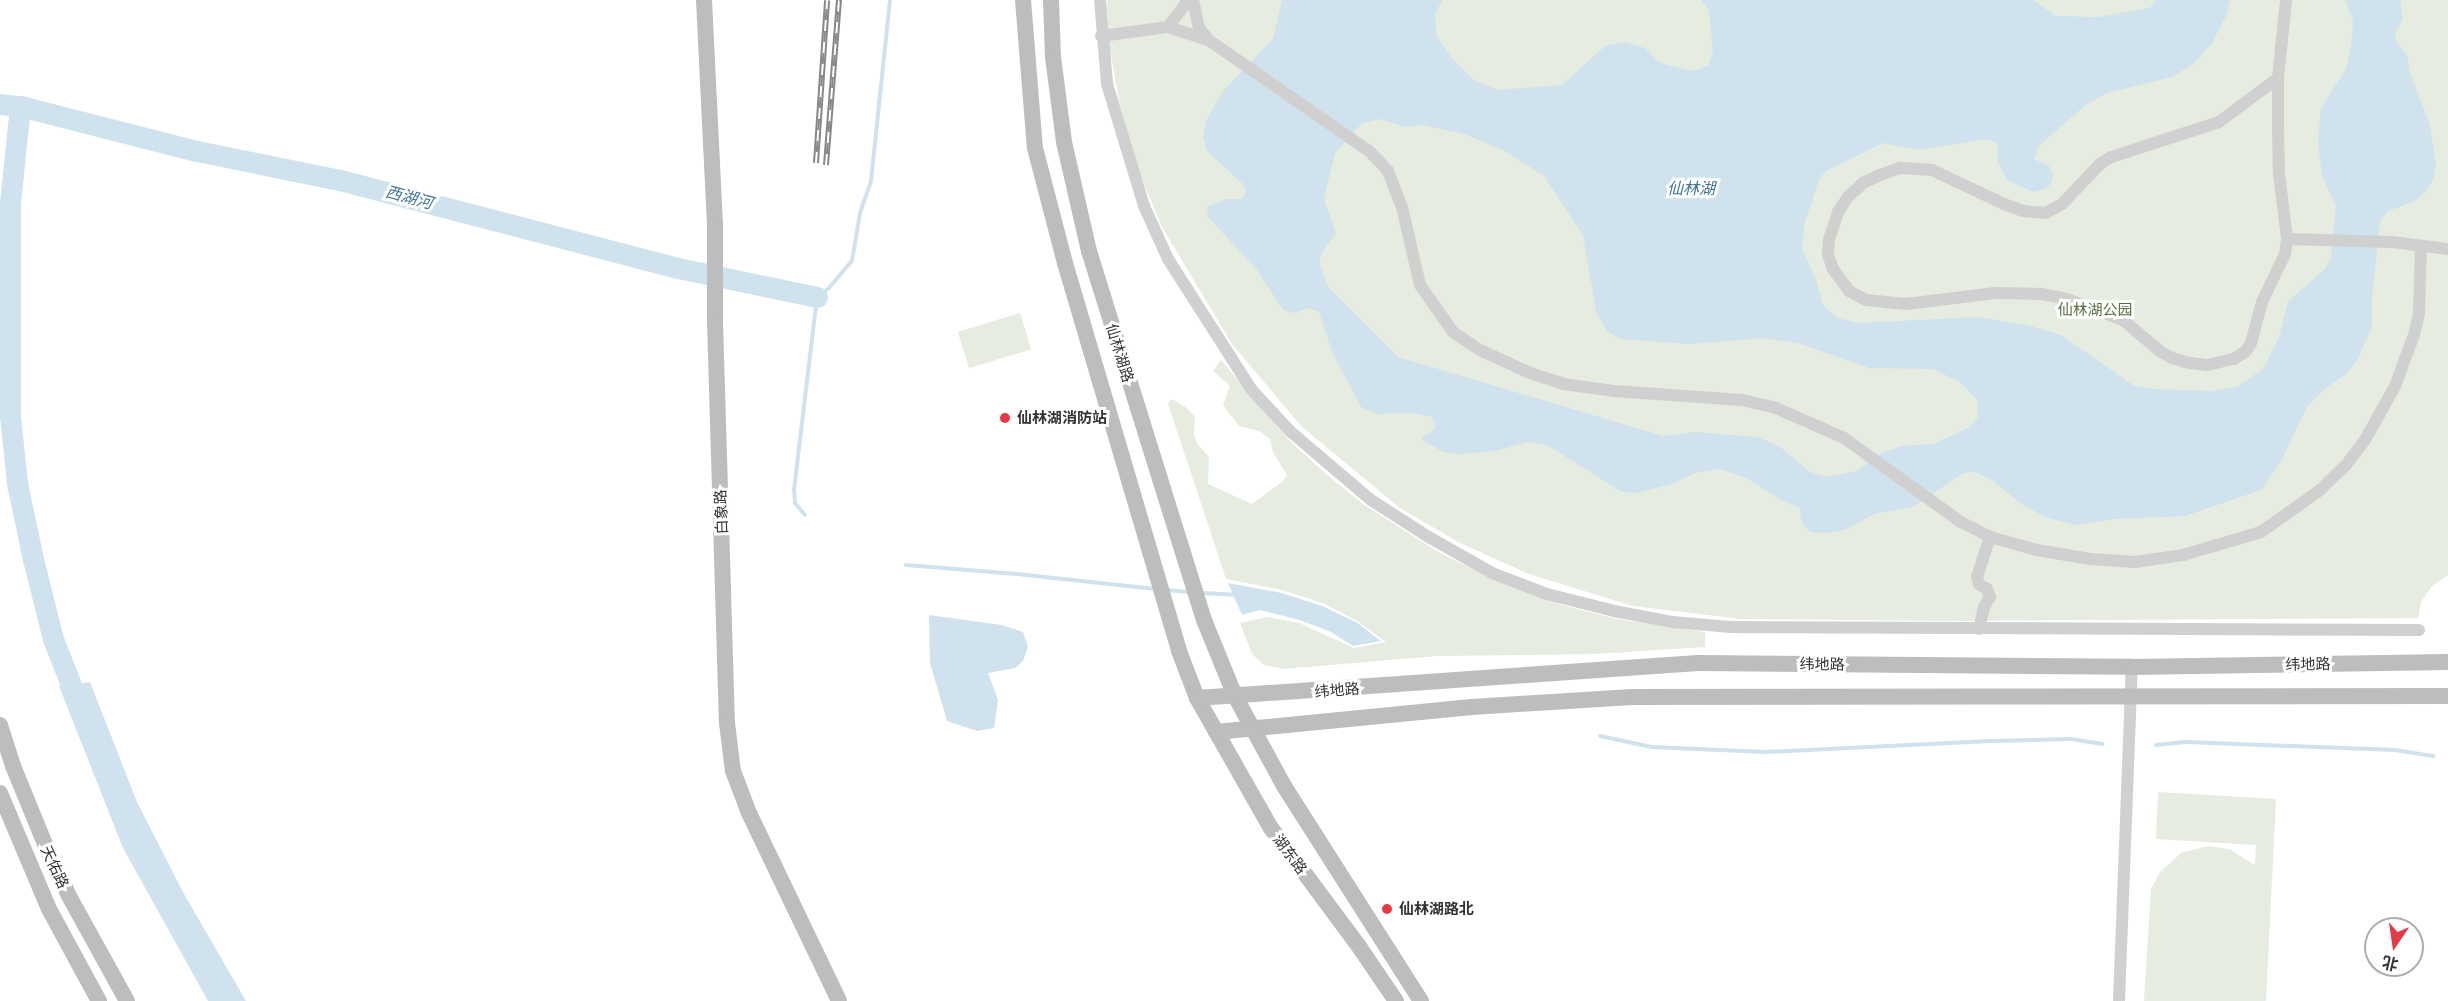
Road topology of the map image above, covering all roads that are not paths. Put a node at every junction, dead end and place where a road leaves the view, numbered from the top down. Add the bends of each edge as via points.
1 (704, 0) edge
2 (1100, 0) edge
3 (1188, 0) edge
4 (1193, 0) edge
5 (2286, 0) edge
6 (1023, 6) edge
7 (1051, 6) edge
8 (1168, 27) junction
9 (1101, 36) junction
10 (1210, 41) junction
11 (2278, 78) junction
12 (2287, 239) junction
13 (2421, 246) junction
14 (2448, 249) edge
15 (1990, 537) junction
16 (1979, 629) junction
17 (2419, 630) dead end
18 (2448, 662) edge
19 (2132, 667) junction
20 (1235, 696) junction
21 (2132, 696) junction
22 (2448, 696) edge
23 (1197, 698) junction
24 (0, 725) edge
25 (1252, 730) junction
26 (1216, 732) junction
27 (0, 793) edge
28 (99, 1001) edge
29 (127, 1001) edge
30 (839, 1001) edge
31 (1396, 1001) edge
32 (1421, 1001) edge
33 (2119, 1001) edge

1 - 30 main road, 白象路 via 715,226 727,723 733,771 748,813
2 - 9 street
3 - 8 street
4 - 10 street via 1195,18
5 - 11 street
6 - 7 main road
6 - 23 main road, 仙林湖路 via 1035,148 1153,569
7 - 20 main road, 仙林湖路 via 1064,142 1089,251 1204,620
8 - 9 street
8 - 10 street
9 - 16 street via 1107,84 1128,158 1168,258 1251,389 1291,432 1371,500 1492,573 1547,594 1614,611 1672,622 1731,627
10 - 15 street via 1369,151 1392,177 1420,285 1454,332 1480,350 1563,384 1742,400 1776,408 1818,424 1868,454 1934,505
11 - 12 street via 2279,174
11 - 12 street via 2218,122 2111,157 2062,204 2046,213 2036,214 2004,204 1932,170 1899,168 1880,175 1863,183 1848,197 1833,225 1828,254 1839,280 1866,300 1906,304 1995,293 2042,294 2123,320 2161,352 2206,365 2234,359 2252,343 2258,313 2285,254
12 - 13 street
13 - 14 street
13 - 15 street via 2419,313 2395,386 2346,465 2289,514 2261,532 2229,543 2135,562 2090,560
15 - 16 street via 1977,577 1990,597
16 - 17 street
18 - 19 main road, 纬地路
19 - 20 main road, 纬地路 via 1698,663
19 - 21 street
20 - 23 main road, 纬地路
20 - 25 main road, 湖东路
21 - 22 main road, 纬地路
21 - 25 main road, 纬地路 via 1632,696 1472,707
21 - 33 street
23 - 26 main road, 湖东路
24 - 29 main road, 天佑路 via 45,844
25 - 26 main road, 纬地路
25 - 32 main road, 湖东路
26 - 31 main road, 湖东路 via 1271,828
27 - 28 main road, 天佑路 via 50,909

